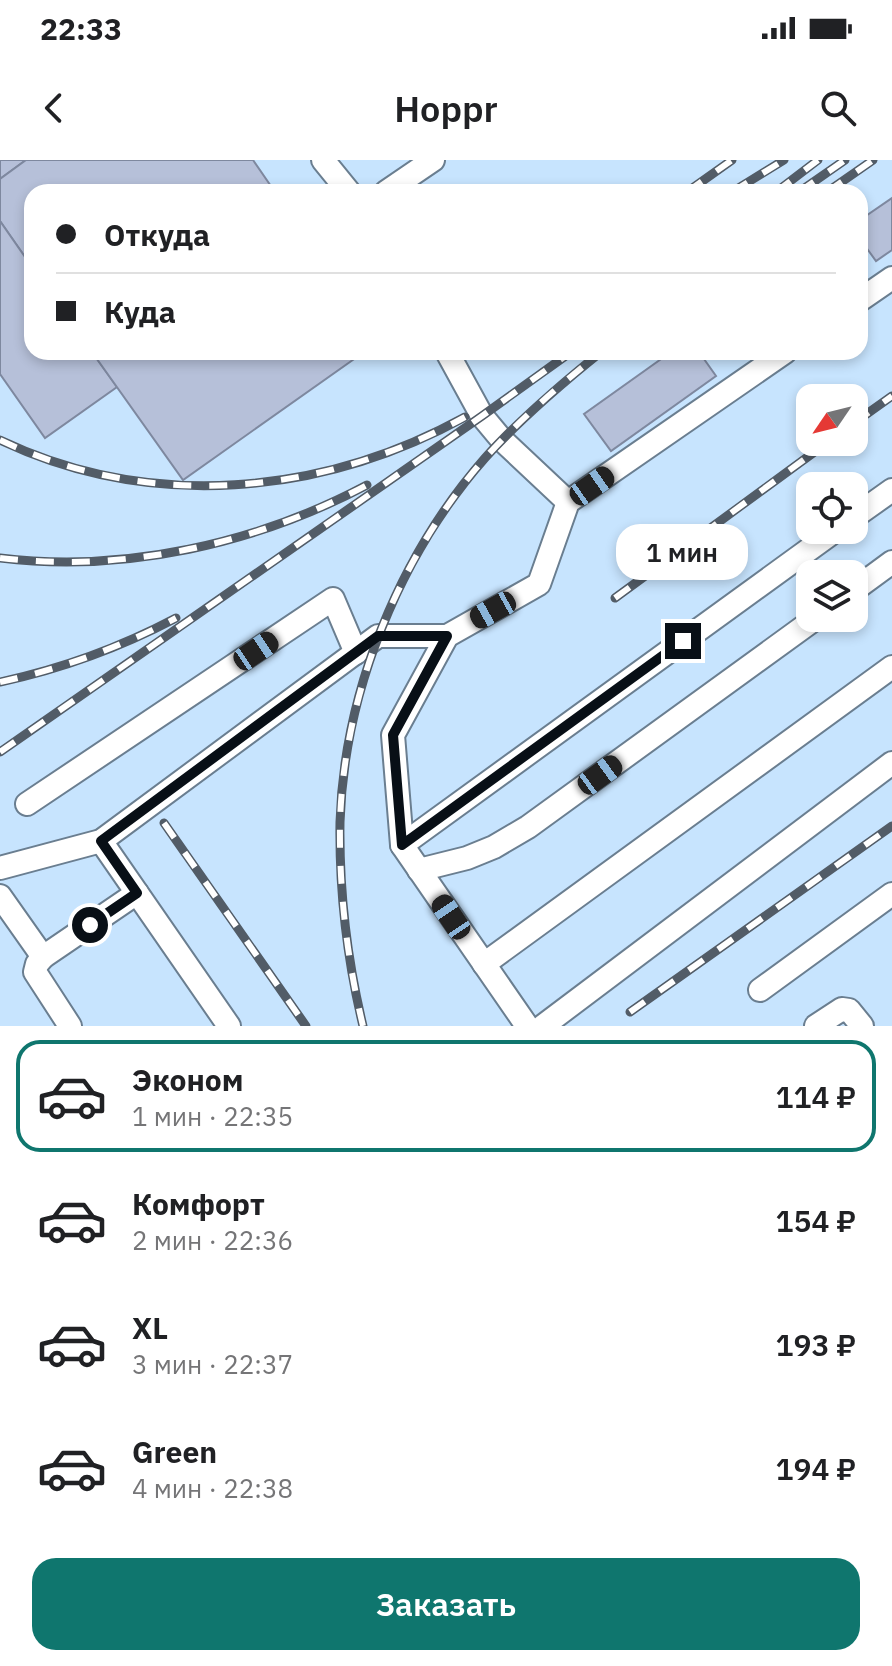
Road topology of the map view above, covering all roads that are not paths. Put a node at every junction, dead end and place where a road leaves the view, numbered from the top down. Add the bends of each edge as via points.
1 (323, 160) edge
2 (433, 160) edge
3 (342, 184) edge
4 (398, 184) edge
5 (892, 278) edge
6 (868, 294) edge
7 (451, 360) edge
8 (773, 360) edge
9 (892, 490) edge
10 (568, 502) junction
11 (868, 507) edge
12 (817, 544) edge
13 (892, 562) edge
14 (868, 580) edge
15 (797, 632) edge
16 (447, 636) junction
17 (356, 653) junction
18 (892, 667) edge
19 (892, 763) edge
20 (27, 804) dead end
21 (101, 841) junction
22 (402, 845) junction
23 (0, 868) edge
24 (419, 870) junction
25 (137, 893) junction
26 (892, 894) edge
27 (0, 896) edge
28 (43, 957) junction
29 (484, 964) junction
30 (760, 990) dead end
31 (517, 1022) edge
32 (70, 1026) edge
33 (229, 1026) edge
34 (543, 1026) edge
35 (816, 1026) edge
36 (862, 1026) edge

1 - 3 lane
2 - 4 lane
5 - 6 lane
7 - 10 lane via 482,416
8 - 10 lane
9 - 11 lane
10 - 16 lane via 539,584
12 - 22 lane
13 - 14 lane
15 - 24 lane via 528,827 467,858
16 - 17 lane via 378,636
16 - 22 lane via 393,735
17 - 20 lane via 333,599
17 - 21 lane
18 - 29 lane
19 - 34 lane
21 - 23 lane
21 - 25 lane
22 - 24 lane
24 - 29 lane
25 - 28 lane
25 - 33 lane
26 - 30 lane
27 - 28 lane
28 - 32 lane via 35,972
29 - 31 lane
35 - 36 lane via 842,1009

